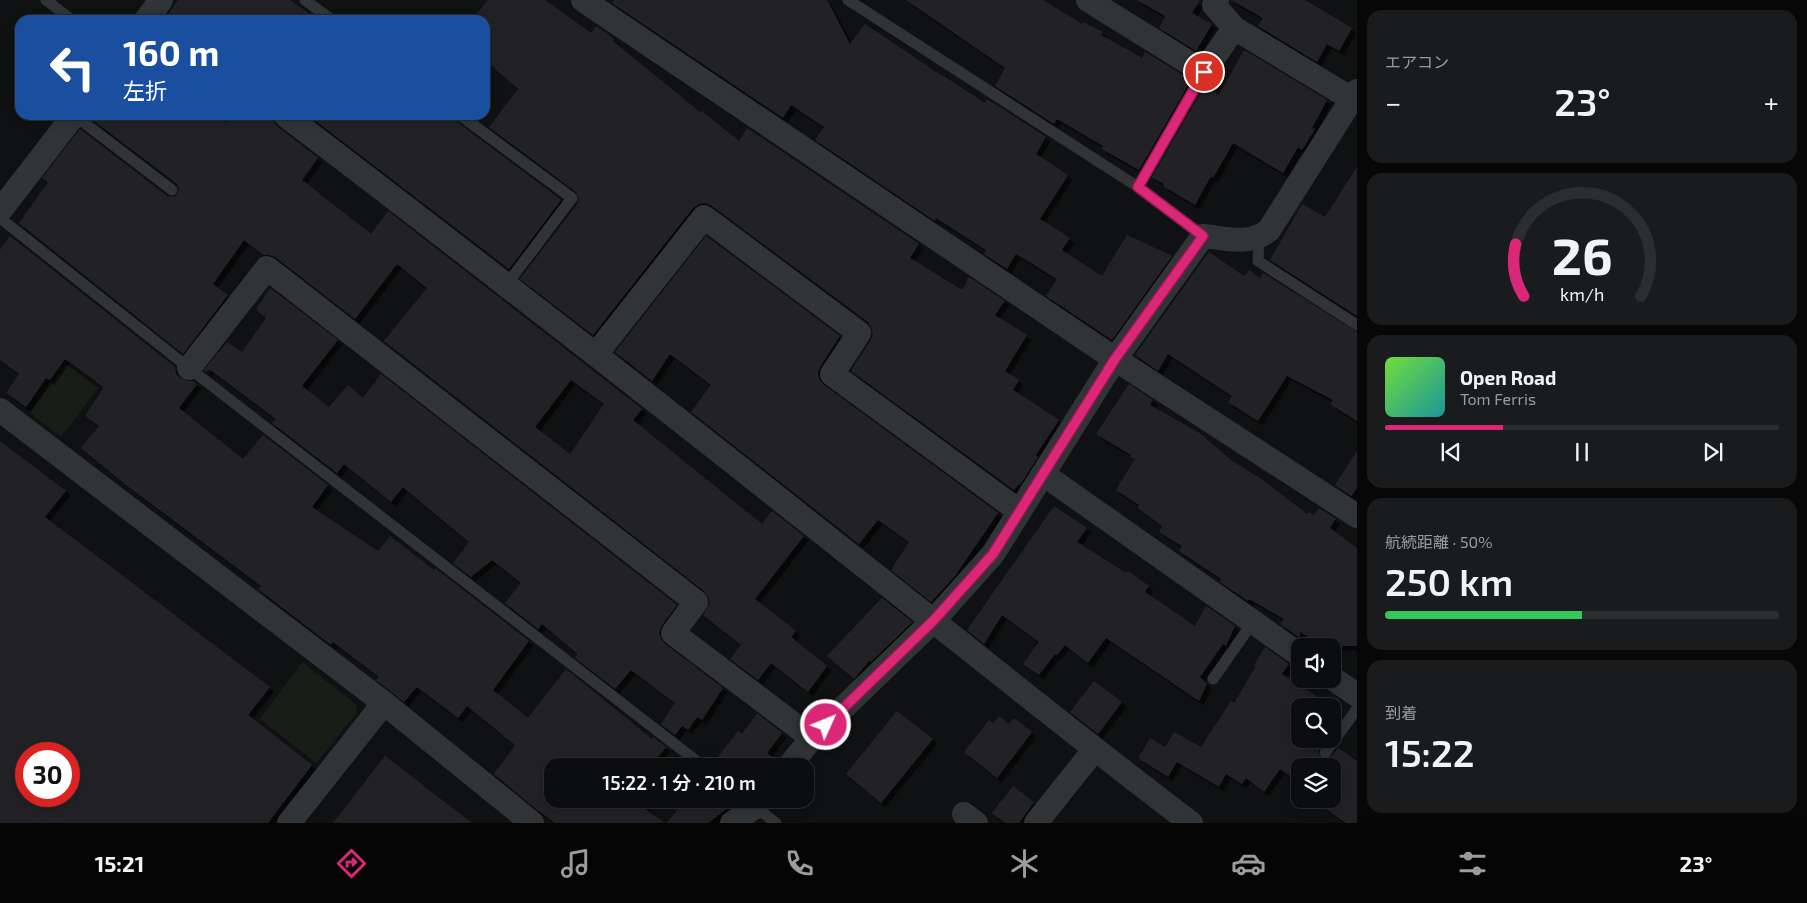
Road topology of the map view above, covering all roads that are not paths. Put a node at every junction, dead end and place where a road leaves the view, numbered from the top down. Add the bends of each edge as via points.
1 (46, 0) edge
2 (305, 0) edge
3 (583, 0) edge
4 (848, 0) edge
5 (1088, 0) edge
6 (1217, 0) edge
7 (65, 15) edge
8 (325, 15) edge
9 (1234, 28) junction
10 (1204, 72) junction
11 (1354, 95) edge
12 (70, 120) edge
13 (81, 120) edge
14 (292, 120) edge
15 (467, 120) edge
16 (1138, 187) junction
17 (172, 190) dead end
18 (0, 211) edge
19 (0, 218) edge
20 (1203, 236) junction
21 (1259, 238) junction
22 (507, 284) junction
23 (1357, 325) edge
24 (596, 354) junction
25 (1115, 359) junction
26 (189, 368) junction
27 (0, 410) edge
28 (1043, 474) junction
29 (1019, 511) junction
30 (1357, 516) edge
31 (934, 620) junction
32 (1253, 622) junction
33 (1291, 649) edge
34 (1213, 679) dead end
35 (1341, 684) edge
36 (1357, 695) edge
37 (384, 703) junction
38 (1357, 709) edge
39 (812, 738) junction
40 (1094, 750) junction
41 (1325, 753) dead end
42 (693, 758) edge
43 (796, 758) edge
44 (747, 808) edge
45 (761, 808) edge
46 (290, 823) edge
47 (532, 823) edge
48 (732, 823) edge
49 (776, 823) edge
50 (1036, 823) edge
51 (1191, 823) edge

1 - 7 lane
2 - 8 lane
3 - 25 street
4 - 16 lane
5 - 10 street
6 - 9 street via 1214,5
9 - 10 street
9 - 11 street
10 - 16 lane
11 - 21 street via 1269,230
12 - 18 street
13 - 17 lane
14 - 22 street
15 - 22 lane via 572,198
16 - 20 lane
19 - 26 lane
20 - 21 street
20 - 25 street
21 - 23 lane via 1258,261
22 - 24 street
24 - 29 street via 704,217 860,333 832,374
24 - 31 street
25 - 28 street
25 - 30 street
26 - 39 street via 267,268 696,602 673,633
26 - 42 lane
27 - 37 street
28 - 29 street
28 - 32 street
29 - 31 street via 993,554
31 - 39 street
31 - 40 street
32 - 33 street
32 - 34 lane
35 - 36 street
37 - 46 street
37 - 47 street
38 - 41 lane
39 - 43 street
40 - 50 street
40 - 51 street
44 - 48 street
45 - 49 lane

